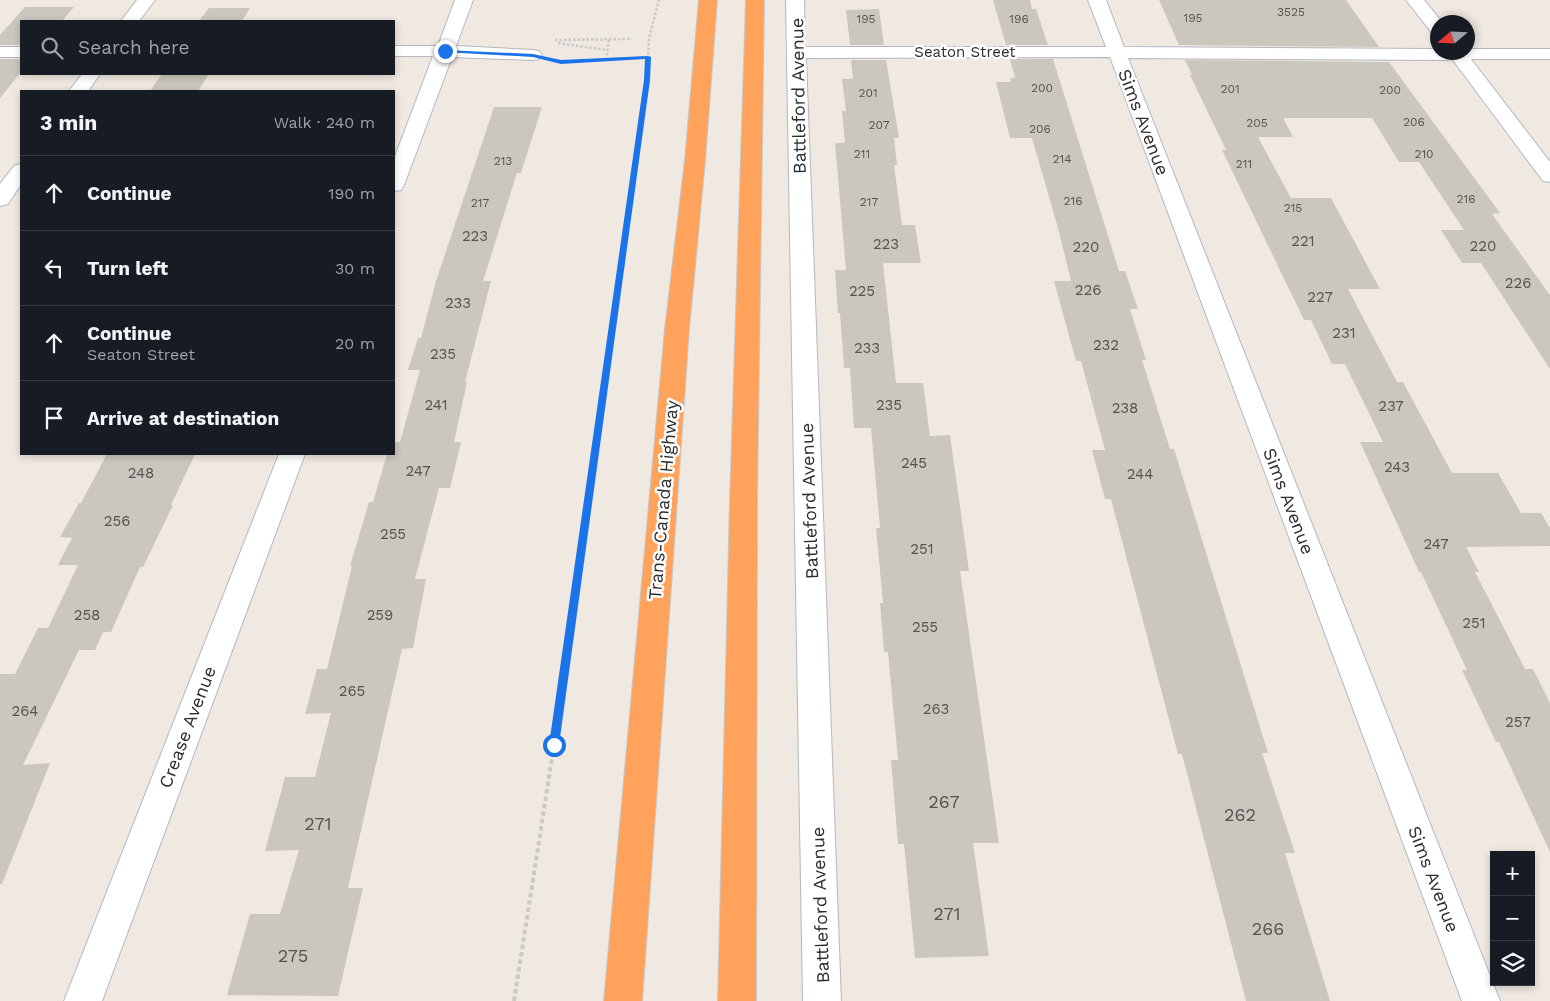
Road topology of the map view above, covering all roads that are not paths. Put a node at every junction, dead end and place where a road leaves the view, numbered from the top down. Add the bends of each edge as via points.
1 (146, 0) edge
2 (464, 0) edge
3 (708, 0) edge
4 (755, 0) edge
5 (795, 0) edge
6 (1097, 0) edge
7 (1415, 0) edge
8 (1430, 19) edge
9 (131, 20) edge
10 (395, 51) edge
11 (445, 51) junction
12 (0, 52) edge
13 (20, 52) edge
14 (796, 52) junction
15 (1126, 52) junction
16 (1475, 54) edge
17 (1550, 54) edge
18 (533, 55) road end
19 (1430, 55) edge
20 (1460, 60) edge
21 (90, 75) edge
22 (79, 90) edge
23 (20, 171) edge
24 (1550, 176) edge
25 (395, 182) edge
26 (0, 199) edge
27 (292, 455) edge
28 (83, 1001) edge
29 (623, 1001) edge
30 (737, 1001) edge
31 (822, 1001) edge
32 (1481, 1001) edge

1 - 9 street
2 - 11 street
3 - 29 highway, Trans-Canada Highway via 677,329
4 - 30 highway via 746,312
5 - 14 street, Battleford Avenue
6 - 15 street, Sims Avenue
7 - 8 street
10 - 11 street
11 - 18 street
11 - 25 street
12 - 13 street
14 - 15 street, Seaton Street
14 - 31 street, Battleford Avenue
15 - 19 street, Seaton Street
15 - 32 street, Sims Avenue
16 - 17 street, Seaton Street
20 - 24 street
21 - 22 street
23 - 26 street
27 - 28 street, Crease Avenue

